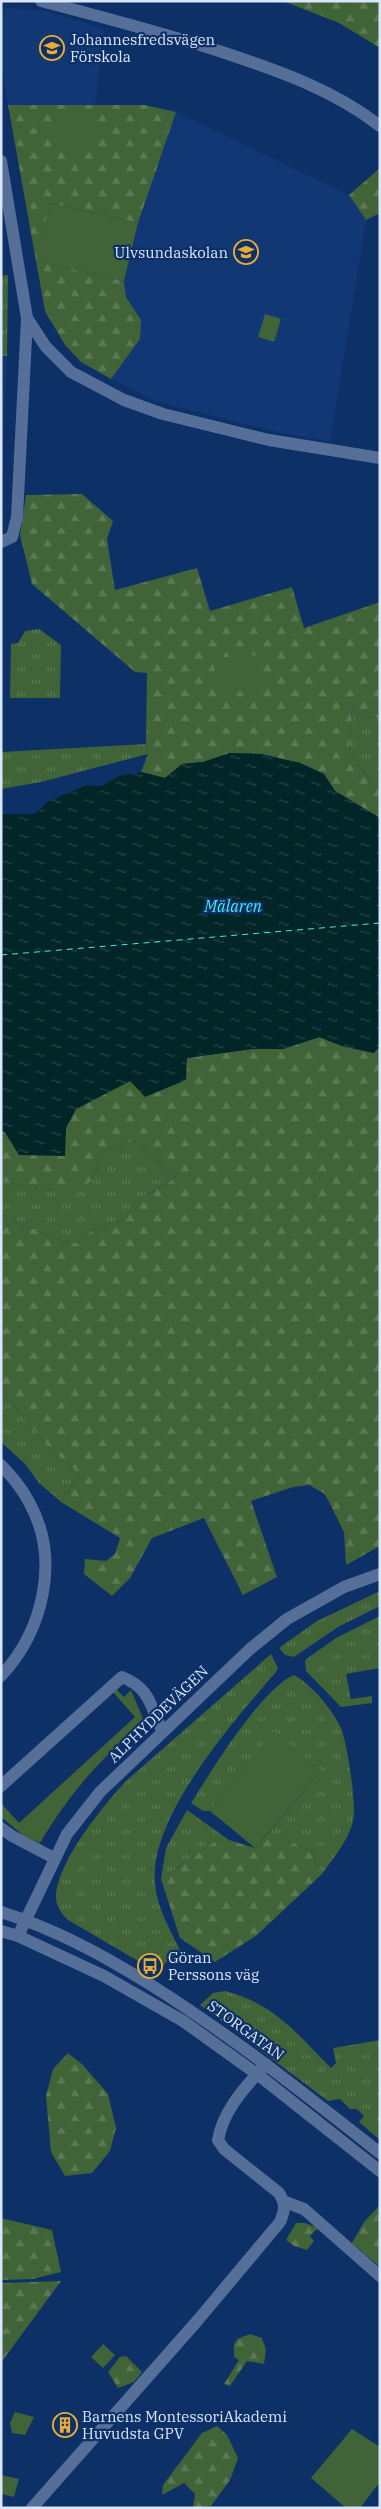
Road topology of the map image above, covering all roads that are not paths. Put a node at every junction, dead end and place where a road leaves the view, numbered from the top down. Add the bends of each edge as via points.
1 (40, 1) edge
2 (380, 126) edge
3 (1, 161) edge
4 (27, 318) junction
5 (380, 458) edge
6 (1, 542) edge
7 (1, 1465) edge
8 (380, 1574) edge
9 (1, 1676) edge
10 (163, 1732) junction
11 (1, 1786) edge
12 (1, 1828) edge
13 (54, 1858) junction
14 (1, 1912) edge
15 (24, 1919) junction
16 (1, 1931) edge
17 (18, 1936) junction
18 (266, 2064) junction
19 (257, 2074) junction
20 (380, 2153) edge
21 (380, 2171) edge
22 (285, 2202) junction
23 (380, 2276) edge
24 (32, 2508) edge

1 - 2 street via 177,38 270,68 321,89 361,111
3 - 4 street
4 - 5 street via 46,348 71,372 124,400 223,430
4 - 6 street via 17,517 12,537
7 - 9 street via 30,1503 39,1526 46,1567 41,1607 24,1648
8 - 10 street, ALPHYDDEVÄGEN via 344,1588 287,1619 250,1649
10 - 11 street via 151,1701 135,1682 122,1676
10 - 13 street, ALPHYDDEVÄGEN via 100,1792 67,1834
12 - 13 street
13 - 15 street, ALPHYDDEVÄGEN
14 - 15 street, STORGATAN
15 - 17 street, ALPHYDDEVÄGEN
15 - 18 street, STORGATAN via 74,1940 116,1964 218,2028
16 - 17 street, STORGATAN
17 - 19 street, STORGATAN via 104,1976 183,2021
18 - 19 street
18 - 20 street, STORGATAN
19 - 21 street, STORGATAN
19 - 22 street via 221,2123 218,2140 224,2149 279,2193
22 - 23 street via 304,2209
22 - 24 street via 280,2222 242,2268

